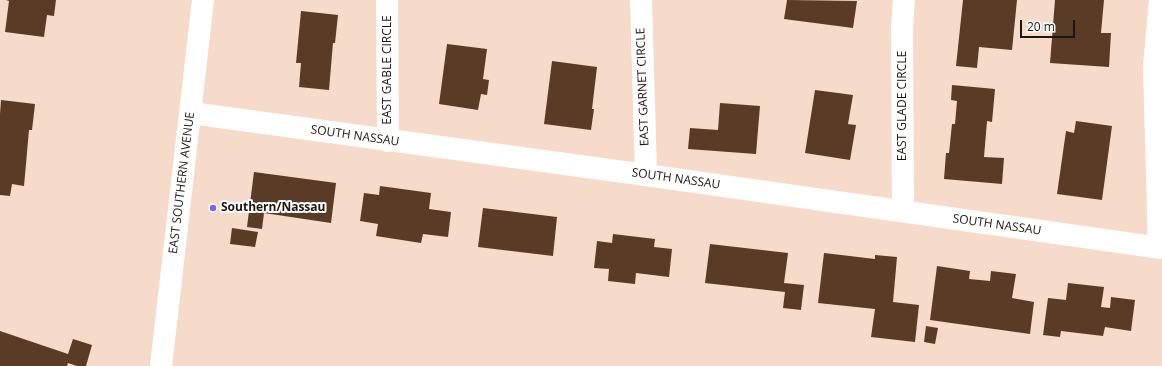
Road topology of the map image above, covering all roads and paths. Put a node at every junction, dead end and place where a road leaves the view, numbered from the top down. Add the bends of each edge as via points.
1 (203, 0) edge
2 (388, 0) edge
3 (641, 0) edge
4 (904, 0) edge
5 (1160, 0) edge
6 (191, 113) junction
7 (388, 141) junction
8 (646, 175) junction
9 (903, 212) junction
10 (1160, 248) edge
11 (161, 366) edge

1 - 6 street, EAST SOUTHERN AVENUE
2 - 7 street, EAST GABLE CIRCLE
3 - 8 street, EAST GARNET CIRCLE
4 - 9 street, EAST GLADE CIRCLE
5 - 10 street via 1154,66
6 - 7 street, SOUTH NASSAU
6 - 11 street, EAST SOUTHERN AVENUE
7 - 8 street, SOUTH NASSAU
8 - 9 street, SOUTH NASSAU
9 - 10 street, SOUTH NASSAU

